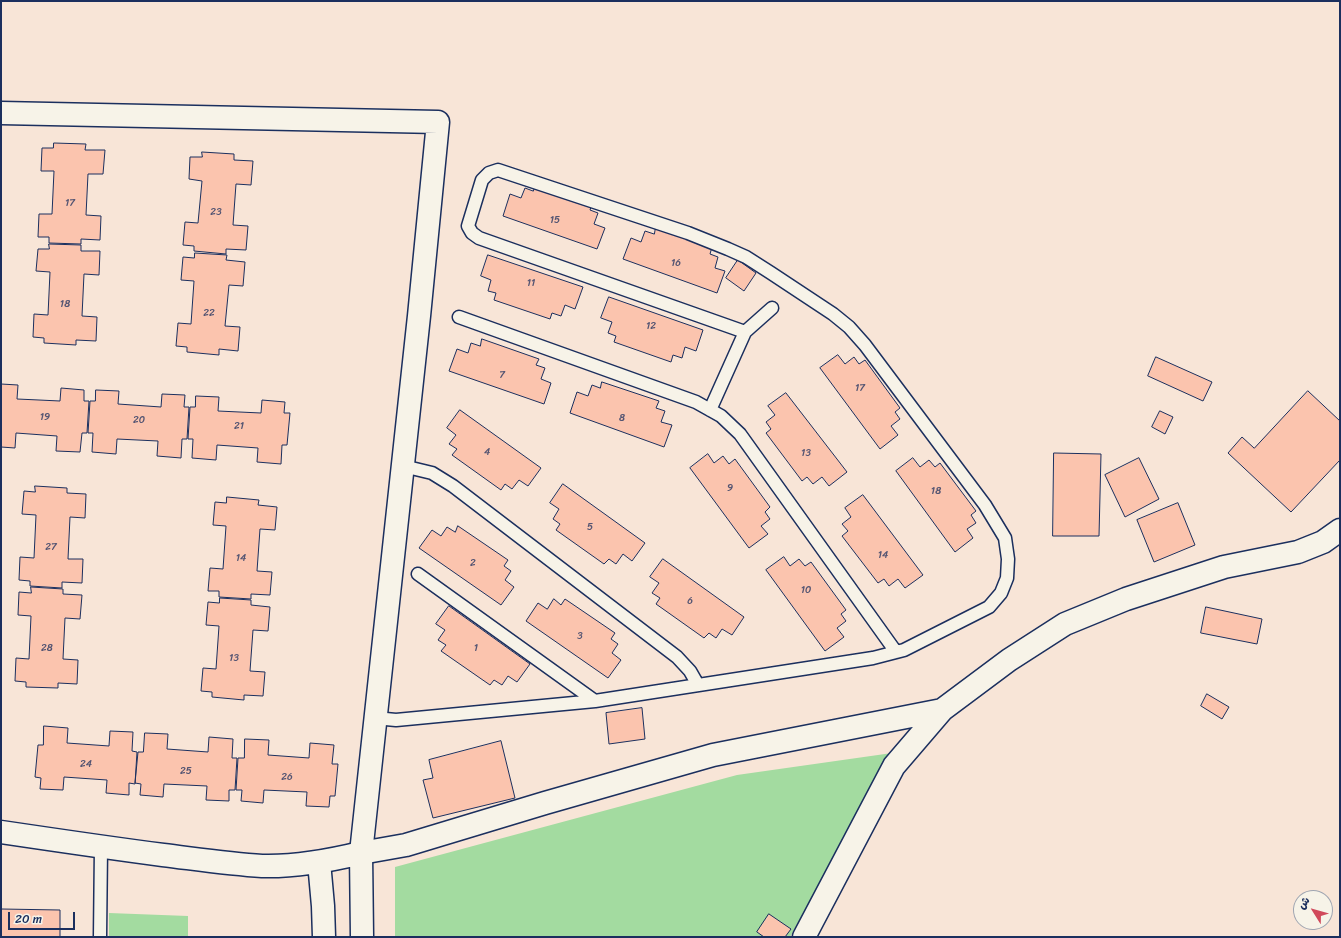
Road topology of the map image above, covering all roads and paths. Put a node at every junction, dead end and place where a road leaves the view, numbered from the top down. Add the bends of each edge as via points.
1 (1, 113) edge
2 (772, 308) dead end
3 (459, 317) dead end
4 (745, 332) junction
5 (710, 410) junction
6 (403, 466) junction
7 (1340, 530) edge
8 (418, 574) dead end
9 (896, 652) junction
10 (698, 685) junction
11 (595, 701) junction
12 (942, 710) junction
13 (375, 718) junction
14 (1, 832) edge
15 (101, 847) junction
16 (361, 853) junction
17 (319, 862) junction
18 (100, 937) edge
19 (324, 937) edge
20 (362, 937) edge
21 (804, 937) edge

1 - 6 street via 438,122
2 - 4 lane
3 - 5 lane via 696,402
4 - 5 lane
4 - 9 lane via 479,238 468,226 482,180 489,173 498,170 728,248 771,272 834,314 865,345 985,505 1005,538 1008,559 1007,578 1001,593 989,607
5 - 9 lane via 721,416 740,434
6 - 10 lane via 432,473 453,486 677,657
6 - 13 street
7 - 12 street via 1324,542 1298,552 1224,567 1126,599 1065,624 1009,660
8 - 11 lane
9 - 10 lane via 873,658
10 - 11 lane
11 - 13 lane via 396,720
12 - 16 street via 713,755 406,845
12 - 21 street via 894,766
13 - 16 street
14 - 15 street
15 - 17 street via 241,864 291,865
15 - 18 lane
16 - 17 street
16 - 20 street
17 - 19 street

